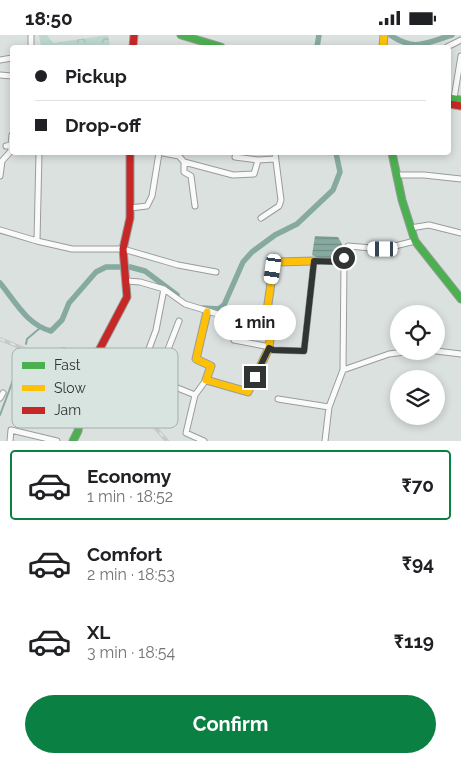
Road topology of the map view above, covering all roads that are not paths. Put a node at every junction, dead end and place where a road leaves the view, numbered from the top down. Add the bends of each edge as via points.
1 (173, 35) edge
2 (181, 35) edge
3 (202, 45) edge
4 (215, 45) edge
5 (461, 56) edge
6 (455, 98) edge
7 (10, 152) edge
8 (39, 155) edge
9 (130, 155) edge
10 (159, 155) edge
11 (173, 155) edge
12 (275, 155) edge
13 (392, 155) edge
14 (235, 157) dead end
15 (275, 159) junction
16 (258, 160) junction
17 (184, 162) junction
18 (397, 175) junction
19 (0, 176) edge
20 (461, 179) edge
21 (194, 206) dead end
22 (130, 208) junction
23 (261, 218) dead end
24 (410, 228) junction
25 (0, 230) edge
26 (461, 233) edge
27 (37, 241) junction
28 (415, 241) junction
29 (123, 249) junction
30 (314, 261) junction
31 (344, 262) junction
32 (216, 272) dead end
33 (127, 281) junction
34 (164, 289) junction
35 (461, 299) edge
36 (207, 312) junction
37 (179, 321) dead end
38 (271, 330) junction
39 (234, 340) dead end
40 (100, 348) edge
41 (149, 348) edge
42 (168, 348) edge
43 (269, 348) junction
44 (445, 352) edge
45 (390, 353) edge
46 (461, 355) edge
47 (343, 370) junction
48 (206, 379) junction
49 (178, 389) edge
50 (195, 395) junction
51 (278, 399) dead end
52 (329, 407) junction
53 (77, 428) edge
54 (10, 441) edge
55 (57, 441) edge
56 (74, 441) edge
57 (204, 441) edge
58 (325, 441) edge

1 - 3 main road
2 - 4 main road
5 - 6 street
7 - 19 street via 2,161
8 - 27 street
9 - 22 main road
10 - 22 street via 152,196 147,206
11 - 17 street
12 - 15 street
13 - 18 main road
14 - 16 street
15 - 16 street
15 - 23 street via 279,206
16 - 17 street via 254,174 244,176
17 - 21 street via 184,172 192,175 194,181
18 - 20 street
18 - 24 main road
22 - 29 main road
24 - 26 street via 429,225
24 - 28 main road
25 - 27 street
27 - 29 street via 72,249
28 - 31 street via 383,249 348,247
28 - 35 main road
29 - 32 street
29 - 33 main road
30 - 31 street
30 - 38 main road via 285,261 275,265 267,311 273,312
30 - 43 street via 304,351
31 - 47 street
33 - 34 street
33 - 40 main road via 127,297
34 - 36 street
34 - 41 street
36 - 38 street via 221,315 238,327
36 - 48 main road via 196,359 211,366
37 - 42 street
38 - 43 main road
39 - 43 street
43 - 48 main road via 248,392
44 - 46 street
45 - 47 street
47 - 52 street
48 - 50 street
49 - 50 street
50 - 57 street via 186,433
51 - 52 street
52 - 58 street
53 - 56 main road
54 - 55 street via 11,430

